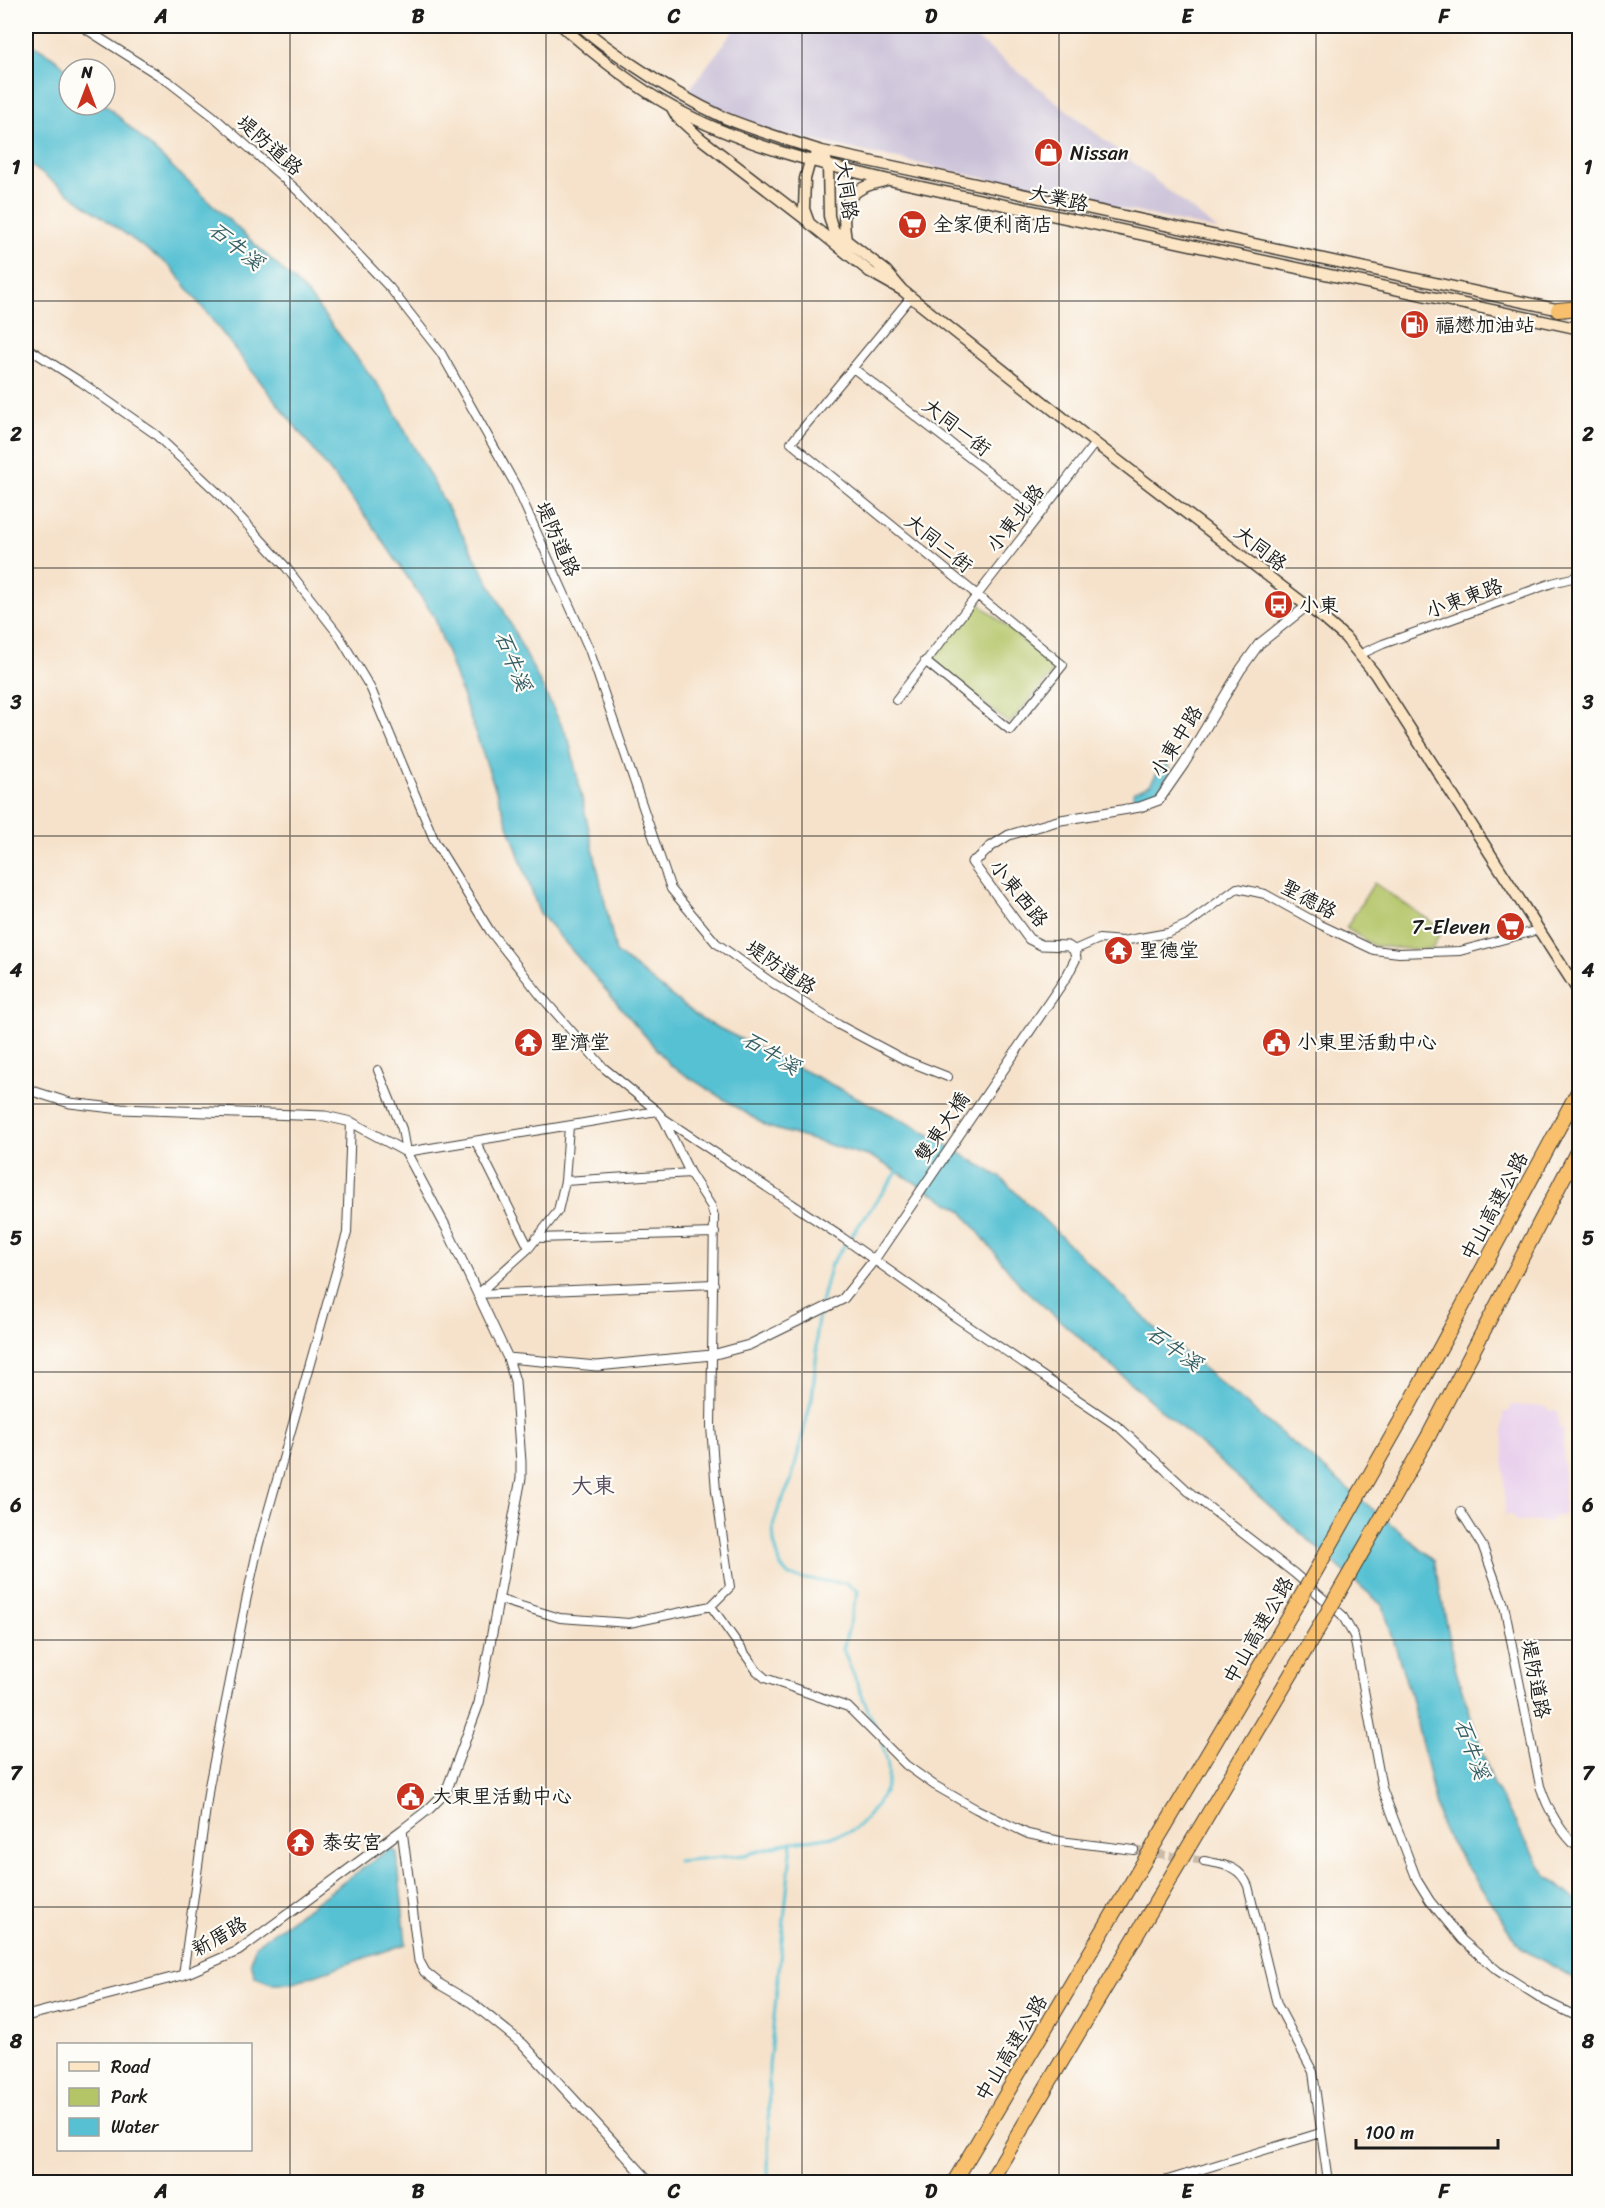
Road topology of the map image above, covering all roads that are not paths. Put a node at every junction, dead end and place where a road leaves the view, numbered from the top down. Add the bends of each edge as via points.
1 (82, 26) edge
2 (562, 26) edge
3 (581, 26) edge
4 (672, 107) junction
5 (822, 151) junction
6 (810, 161) junction
7 (828, 165) junction
8 (889, 180) junction
9 (809, 223) junction
10 (1210, 236) junction
11 (846, 240) junction
12 (1207, 249) junction
13 (902, 290) junction
14 (911, 297) junction
15 (1580, 309) edge
16 (1558, 310) junction
17 (1580, 315) edge
18 (1580, 329) edge
19 (26, 347) edge
20 (853, 368) junction
21 (1095, 443) junction
22 (1040, 512) junction
23 (1580, 576) edge
24 (976, 594) junction
25 (1307, 606) junction
26 (1361, 654) junction
27 (925, 661) junction
28 (896, 699) dead end
29 (972, 862) joint
30 (1538, 930) junction
31 (1074, 950) junction
32 (1580, 994) edge
33 (378, 1070) dead end
34 (948, 1077) dead end
35 (1580, 1088) edge
36 (26, 1089) edge
37 (657, 1111) junction
38 (663, 1118) junction
39 (351, 1122) junction
40 (568, 1126) junction
41 (476, 1142) junction
42 (1580, 1146) edge
43 (406, 1152) junction
44 (690, 1173) junction
45 (565, 1181) junction
46 (715, 1233) junction
47 (536, 1239) junction
48 (529, 1248) junction
49 (874, 1260) junction
50 (714, 1284) junction
51 (477, 1294) junction
52 (712, 1355) junction
53 (508, 1358) junction
54 (1461, 1512) dead end
55 (498, 1599) junction
56 (711, 1606) junction
57 (402, 1830) junction
58 (1134, 1850) tunnel mouth
59 (1580, 1850) edge
60 (1204, 1861) tunnel mouth
61 (183, 1975) junction
62 (26, 2016) edge
63 (1580, 2018) edge
64 (1320, 2133) junction
65 (650, 2182) edge
66 (954, 2182) edge
67 (990, 2182) edge
68 (1161, 2182) edge
69 (1328, 2182) edge

1 - 34 street, 堤防道路 via 178,89 298,191 390,288 441,353 516,486 589,649 671,889 716,943 771,982 839,1025 905,1060
2 - 4 main road, 大業路 via 608,65
3 - 5 main road, 大業路 via 667,88 697,104 764,133
4 - 6 main road, 大業路 via 722,131
4 - 9 main road via 700,138
5 - 6 main road, 大同路
5 - 7 main road, 大同路
5 - 10 main road, 大業路
6 - 7 main road, 大業路
6 - 9 main road, 大同路 via 803,193
7 - 8 main road, 大業路
7 - 11 main road, 大同路 via 829,216 833,230
8 - 11 main road via 868,184 851,194 843,219
8 - 12 main road, 大業路
9 - 13 main road, 大同路 via 870,272
10 - 12 main road
10 - 16 main road, 大業路
11 - 13 main road, 大同路 via 886,271
12 - 18 main road, 大業路
13 - 14 main road, 大同路
14 - 20 street, 大同二街
14 - 21 main road, 大同路
15 - 16 highway
16 - 17 main road, 大業路
19 - 37 street via 154,434 220,495 285,566 338,634 371,688 435,842 490,931 604,1068
20 - 22 street, 大同一街
20 - 24 street, 大同二街 via 791,443
21 - 22 street, 小東北路
21 - 25 main road, 大同路
22 - 24 street, 小東北路
23 - 26 street, 小東東路
24 - 27 street, 小東北路
24 - 27 street, 大同二街 via 1063,665 1010,730
25 - 26 main road, 大同路
25 - 29 street, 小東中路 via 1259,644 1159,800 1009,835
26 - 30 main road, 大同路
27 - 28 street, 小東北路
29 - 31 street, 小東西路 via 1029,939
30 - 31 street, 聖德路 via 1460,951 1374,950 1265,894 1237,888 1188,924 1168,933 1123,941 1099,939
30 - 32 main road, 大同路
31 - 49 street, 雙東大橋 via 1073,965
33 - 43 street via 402,1129
35 - 66 highway, 中山高速公路, bridge via 1298,1602
36 - 39 street via 69,1103 101,1107 302,1114
37 - 38 street
37 - 40 street
38 - 44 street
38 - 49 street
39 - 43 street
39 - 61 street via 347,1233 246,1601 209,1786
40 - 41 street
40 - 45 street
41 - 43 street
41 - 48 street
42 - 67 highway, bridge via 1429,1435
43 - 51 street, 新厝路
44 - 45 street
44 - 46 street via 711,1206
45 - 47 street via 558,1210
46 - 47 street
46 - 50 street
47 - 48 street
48 - 51 street
49 - 52 street, 雙東大橋 via 843,1299 749,1345
49 - 63 street via 1120,1428 1188,1491 1342,1615 1354,1635 1382,1788 1417,1880 1462,1940 1497,1971
50 - 51 street
50 - 52 street
51 - 53 street, 新厝路
52 - 53 street, 雙東大橋 via 597,1366
52 - 56 street via 715,1480 730,1587
53 - 55 street, 新厝路 via 515,1381 521,1479
54 - 59 street, 堤防道路 via 1483,1547 1504,1605 1544,1799 1557,1823
55 - 56 street via 560,1618 629,1623
55 - 57 street, 新厝路 via 479,1703 446,1792
56 - 58 street via 765,1678 848,1707 906,1765 942,1790 1028,1834
57 - 61 street, 新厝路 via 238,1951
57 - 65 street via 416,1945 425,1972 515,2037
60 - 64 street via 1238,1869 1244,1876 1277,2004 1313,2072
61 - 62 street, 新厝路
64 - 68 street
64 - 69 street

